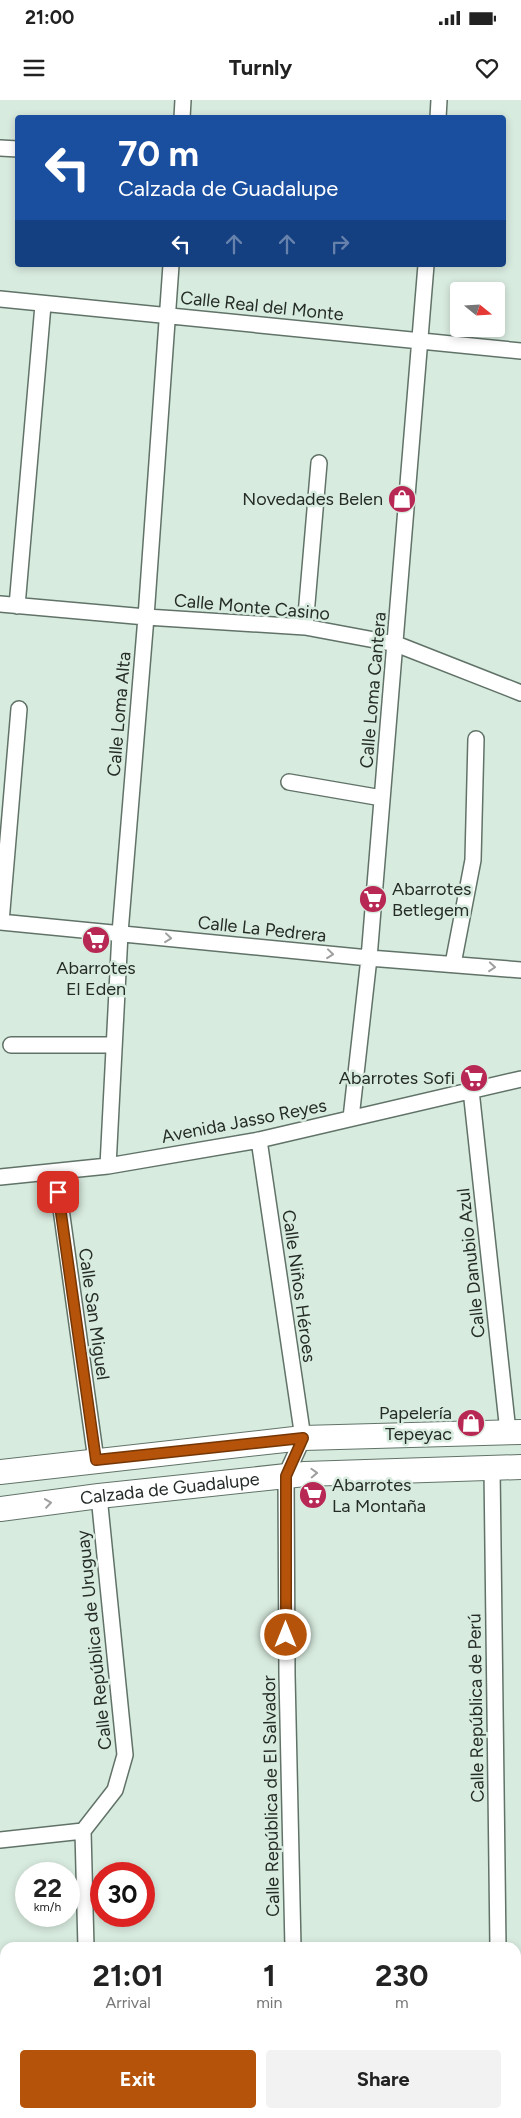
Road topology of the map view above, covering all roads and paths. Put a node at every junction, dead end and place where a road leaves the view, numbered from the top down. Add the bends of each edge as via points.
1 (183, 100) edge
2 (439, 100) edge
3 (182, 115) edge
4 (438, 115) edge
5 (0, 148) edge
6 (15, 149) edge
7 (171, 267) edge
8 (426, 267) edge
9 (0, 299) edge
10 (43, 304) junction
11 (167, 315) junction
12 (421, 342) junction
13 (521, 351) edge
14 (319, 462) dead end
15 (0, 604) edge
16 (17, 606) junction
17 (146, 618) junction
18 (305, 627) junction
19 (396, 644) junction
20 (521, 693) edge
21 (19, 709) dead end
22 (476, 739) dead end
23 (290, 782) dead end
24 (382, 798) junction
25 (0, 922) edge
26 (120, 933) junction
27 (369, 958) junction
28 (453, 964) junction
29 (521, 970) edge
30 (11, 1045) dead end
31 (114, 1045) junction
32 (521, 1079) edge
33 (471, 1090) junction
34 (351, 1118) junction
35 (259, 1140) junction
36 (108, 1166) junction
37 (56, 1173) junction
38 (0, 1177) edge
39 (515, 1432) edge
40 (303, 1438) junction
41 (96, 1460) junction
42 (521, 1467) edge
43 (492, 1468) junction
44 (0, 1472) edge
45 (286, 1476) junction
46 (99, 1496) junction
47 (0, 1509) edge
48 (83, 1831) junction
49 (0, 1840) edge
50 (86, 1942) edge
51 (292, 1942) edge
52 (498, 1942) edge

1 - 3 street
2 - 4 street
5 - 6 street
7 - 11 street, Calle Loma Alta
8 - 12 street, Calle Loma Cantera
9 - 10 street, Calle Real del Monte
10 - 11 street, Calle Real del Monte
10 - 16 street
11 - 12 street, Calle Real del Monte
11 - 17 street, Calle Loma Alta
12 - 13 street, Calle Real del Monte
12 - 19 street, Calle Loma Cantera
14 - 18 street
15 - 16 street, Calle Monte Casino
16 - 17 street, Calle Monte Casino
17 - 18 street, Calle Monte Casino
17 - 26 street, Calle Loma Alta
18 - 19 street, Calle Monte Casino
19 - 20 street, Calle Monte Casino
19 - 24 street, Calle Loma Cantera
21 - 25 street
22 - 28 street via 473,860
23 - 24 street
24 - 27 street, Calle Loma Cantera
25 - 26 street, Calle La Pedrera
26 -> 27 street, Calle La Pedrera
26 - 31 street, Calle Loma Alta
27 - 28 street, Calle La Pedrera
27 - 34 street, Calle Loma Cantera
28 -> 29 street, Calle La Pedrera
30 - 31 street
31 - 36 street, Calle Loma Alta
32 - 33 street, Avenida Jasso Reyes
33 - 34 street, Avenida Jasso Reyes
33 - 39 street, Calle Danubio Azul
34 - 35 street, Avenida Jasso Reyes
35 - 36 street, Avenida Jasso Reyes
35 - 40 street, Calle Niños Héroes
36 - 37 street, Avenida Jasso Reyes
37 - 38 street, Avenida Jasso Reyes
37 - 41 street, Calle San Miguel
39 - 40 main road, Calzada de Guadalupe
40 - 41 main road, Calzada de Guadalupe
40 - 45 street, Calle República de El Salvador
41 - 44 main road, Calzada de Guadalupe
42 - 43 main road, Calzada de Guadalupe
45 -> 43 main road, Calzada de Guadalupe
43 - 52 street, Calle República de Perú
45 - 46 main road, Calzada de Guadalupe
45 - 51 street, Calle República de El Salvador
47 -> 46 main road, Calzada de Guadalupe
46 - 48 street, Calle República de Uruguay via 125,1755 115,1790
48 - 49 street
48 - 50 street

